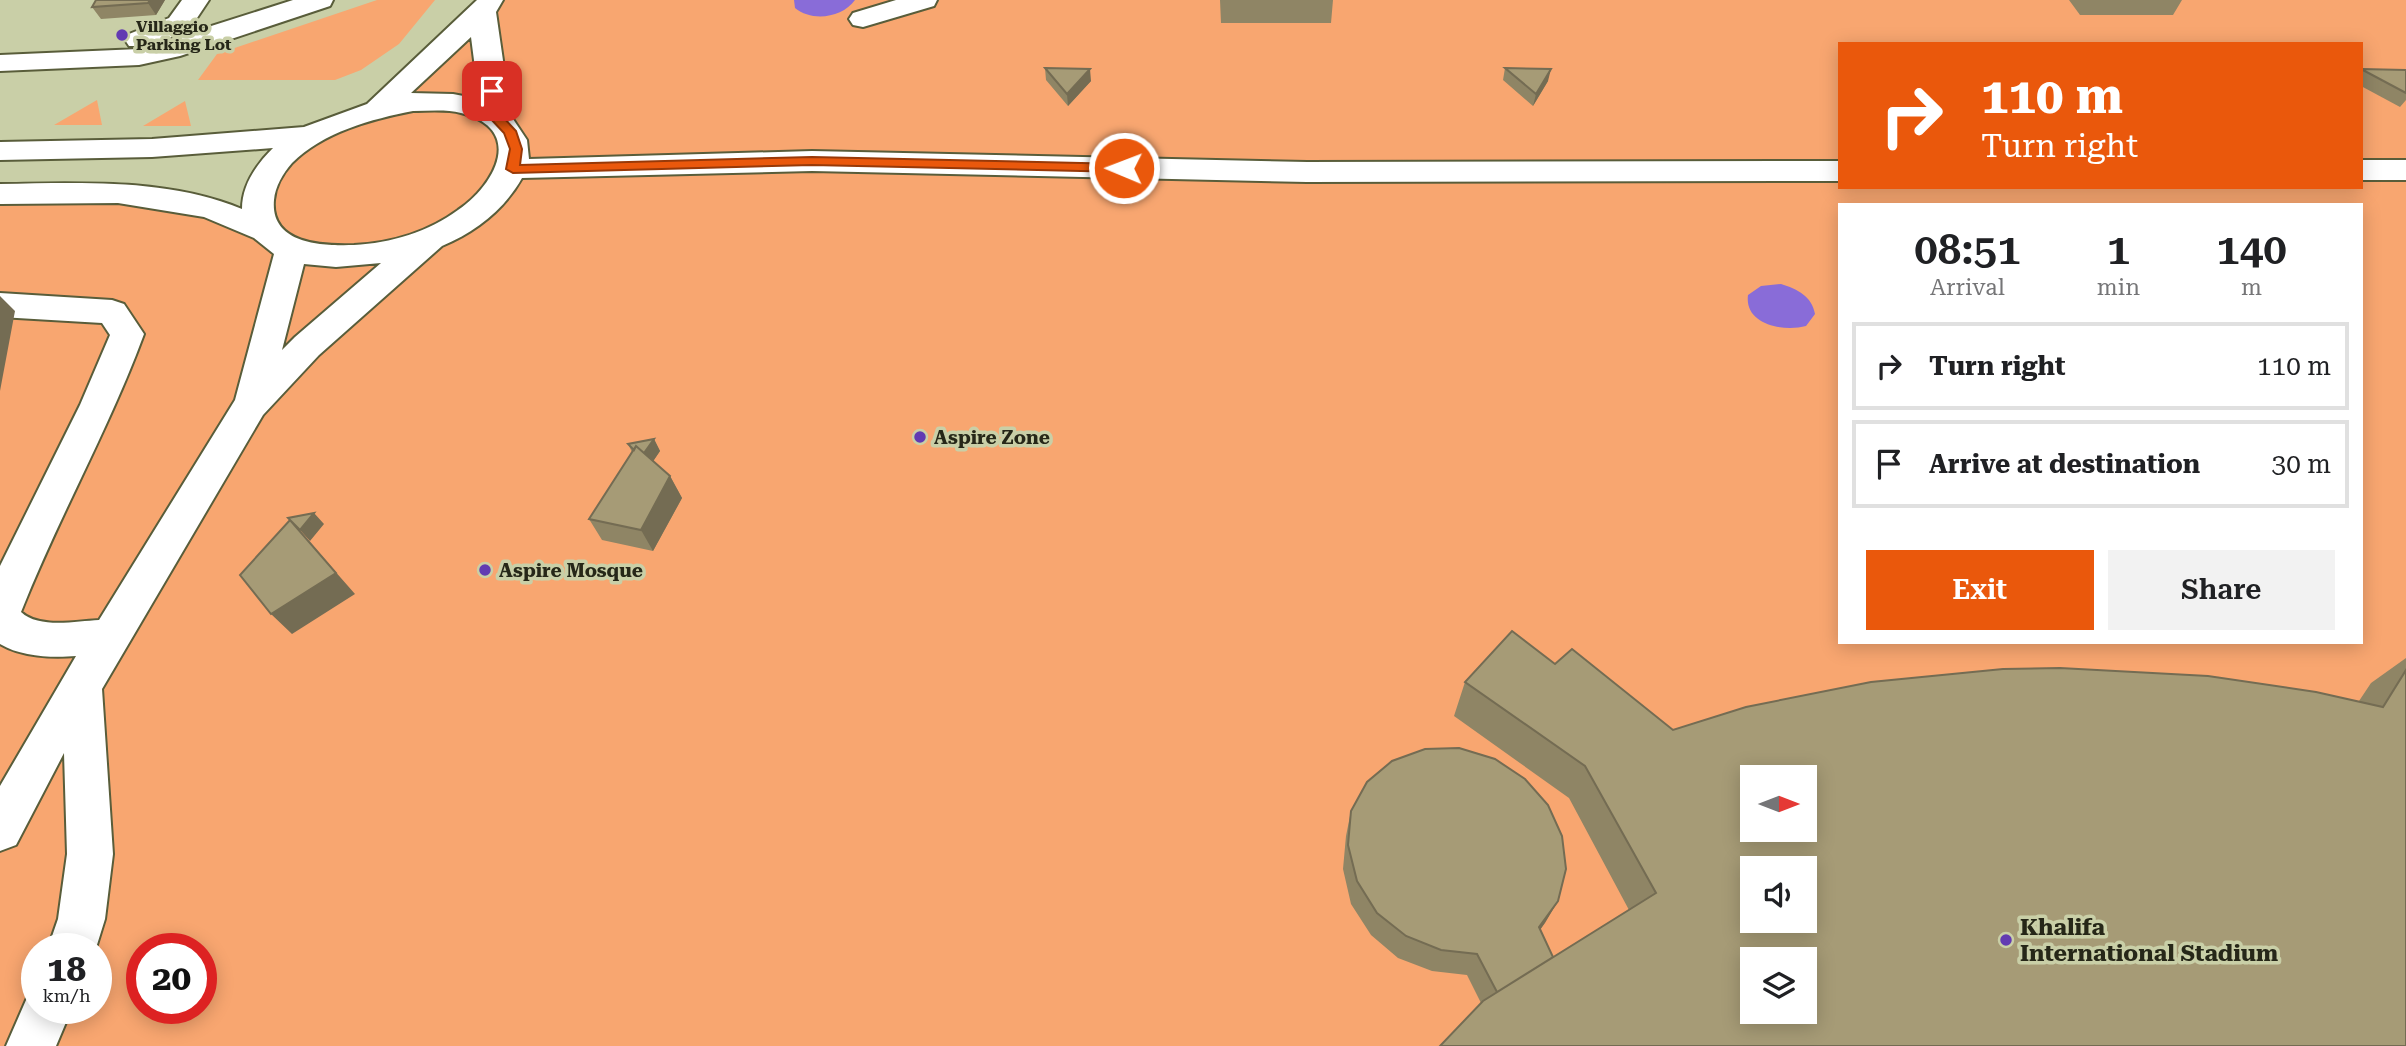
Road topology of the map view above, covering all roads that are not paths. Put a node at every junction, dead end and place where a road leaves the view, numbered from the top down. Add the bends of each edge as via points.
1 (196, 0) edge
2 (320, 0) edge
3 (924, 0) edge
4 (486, 6) edge
5 (863, 19) dead end
6 (1, 58) edge
7 (379, 108) junction
8 (496, 117) junction
9 (310, 136) junction
10 (0, 151) edge
11 (513, 169) junction
12 (2363, 170) edge
13 (2406, 170) edge
14 (1838, 171) edge
15 (0, 194) edge
16 (431, 238) junction
17 (279, 240) junction
18 (0, 305) edge
19 (250, 406) junction
20 (0, 616) edge
21 (109, 637) junction
22 (81, 687) junction
23 (0, 830) edge
24 (78, 933) edge
25 (40, 1024) edge
26 (31, 1046) edge

1 - 6 lane via 179,24 138,40
2 - 6 lane via 139,57
3 - 5 lane
4 - 7 lane
4 - 8 lane
7 - 8 lane via 446,102
7 - 9 lane
8 - 11 lane via 510,131 516,149
9 - 10 lane via 152,148
9 - 17 lane via 278,162 260,189 258,218
11 - 14 lane via 812,161 1307,172
11 - 16 lane via 484,206
12 - 13 lane
15 - 17 lane via 118,193 210,208
16 - 17 lane via 357,257 322,256
16 - 19 lane via 307,346
17 - 19 lane
18 - 20 lane via 112,312 127,334 72,462 22,555
19 - 21 lane
20 - 21 lane via 17,634 59,640
21 - 22 lane
22 - 23 lane
22 - 24 lane via 90,854
25 - 26 lane

